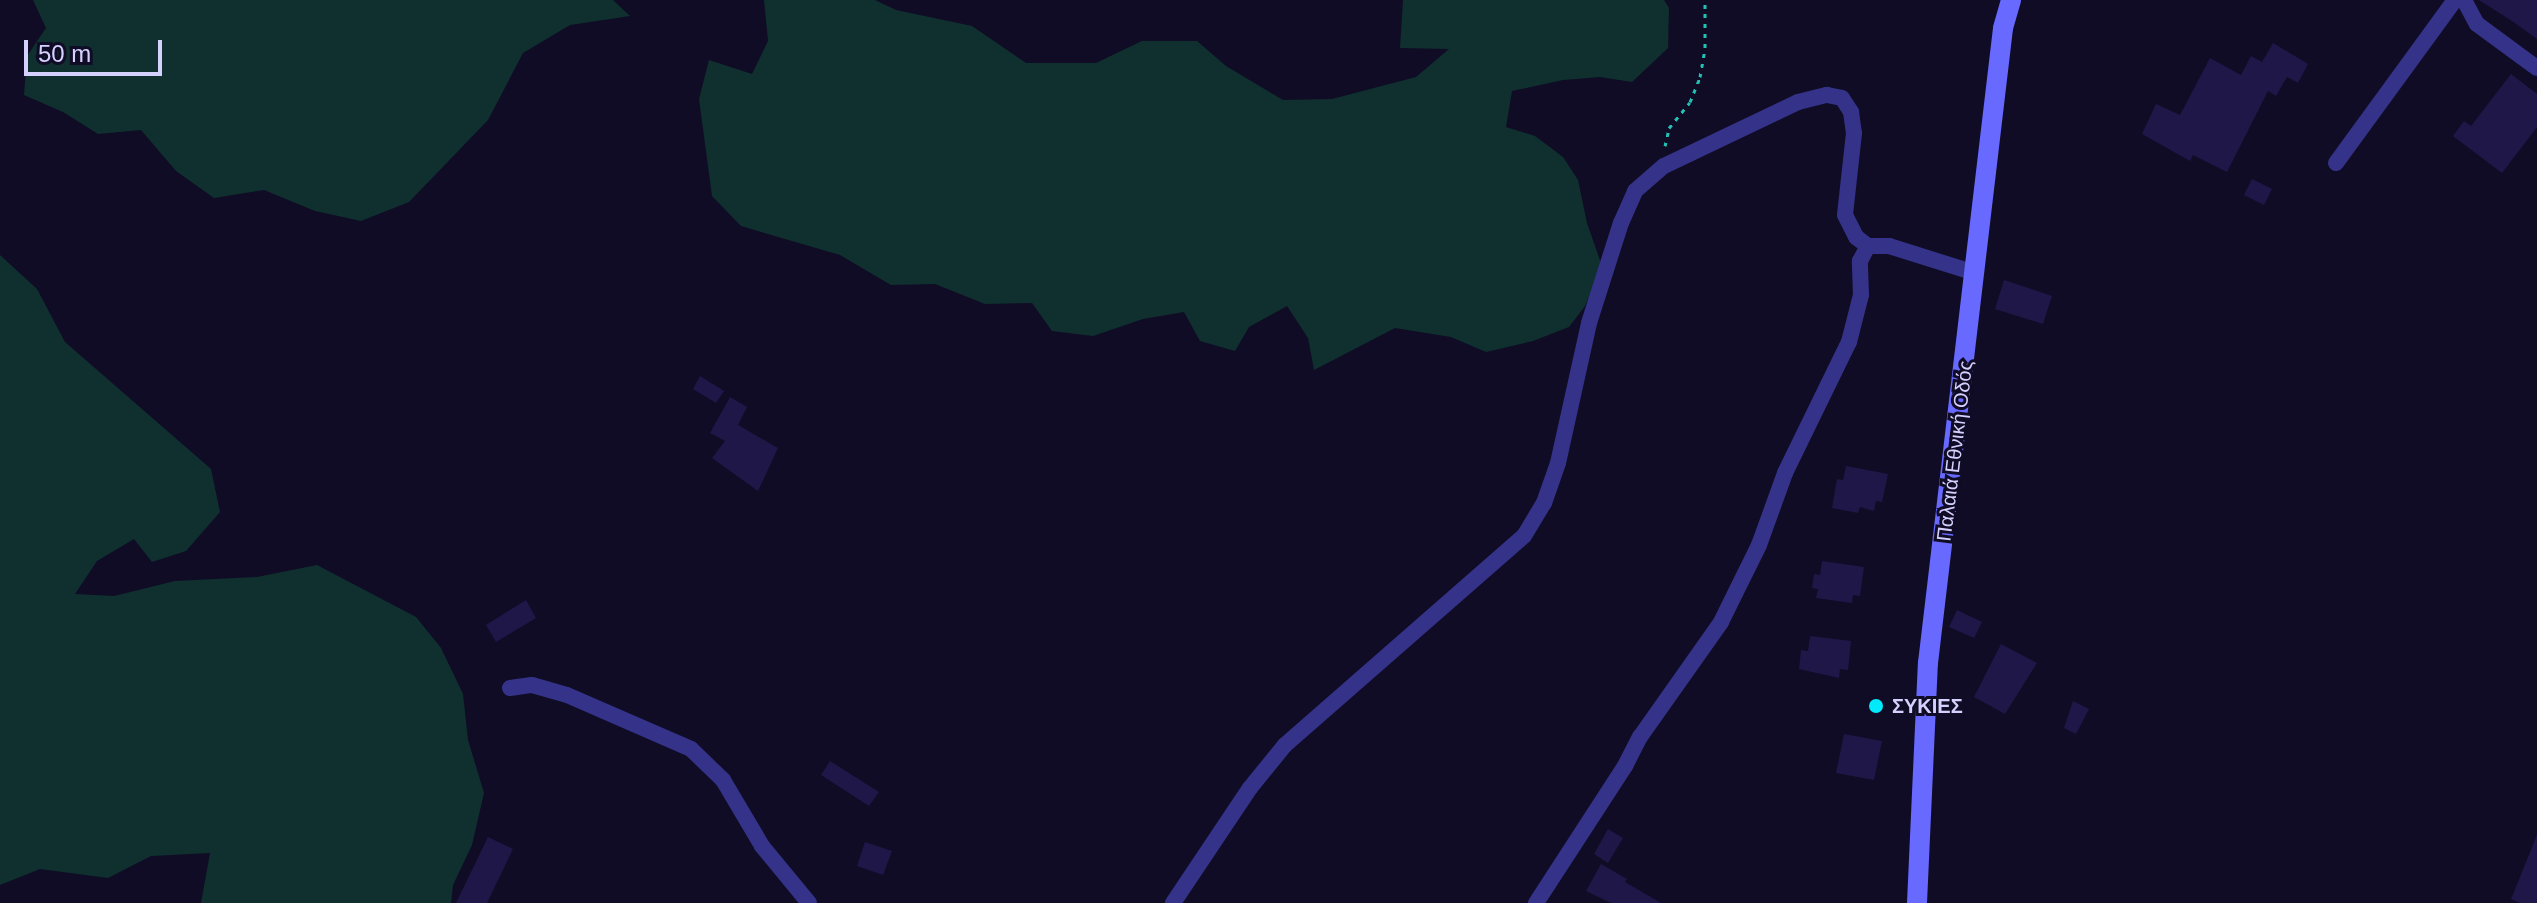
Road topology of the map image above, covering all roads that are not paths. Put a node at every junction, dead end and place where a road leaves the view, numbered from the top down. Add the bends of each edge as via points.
1 (2011, 0) edge
2 (2455, 0) edge
3 (2464, 0) edge
4 (2537, 68) edge
5 (2336, 163) dead end
6 (1868, 246) junction
7 (1975, 273) junction
8 (510, 688) dead end
9 (809, 903) edge
10 (1173, 903) edge
11 (1536, 903) edge
12 (1917, 903) edge

1 - 7 street, Παλαιά Εθνική Οδός via 2003,28
2 - 5 street
3 - 4 street via 2477,24
6 - 7 street via 1889,246
6 - 10 street via 1856,237 1845,215 1854,133 1842,98 1827,95 1798,102 1664,166 1635,191 1589,323 1558,463 1544,503 1524,536 1285,745
6 - 11 street via 1860,261 1861,295 1849,342 1721,622 1640,737
7 - 12 street, Παλαιά Εθνική Οδός via 1928,663
8 - 9 street via 532,685 567,695 691,749 723,780 762,846

